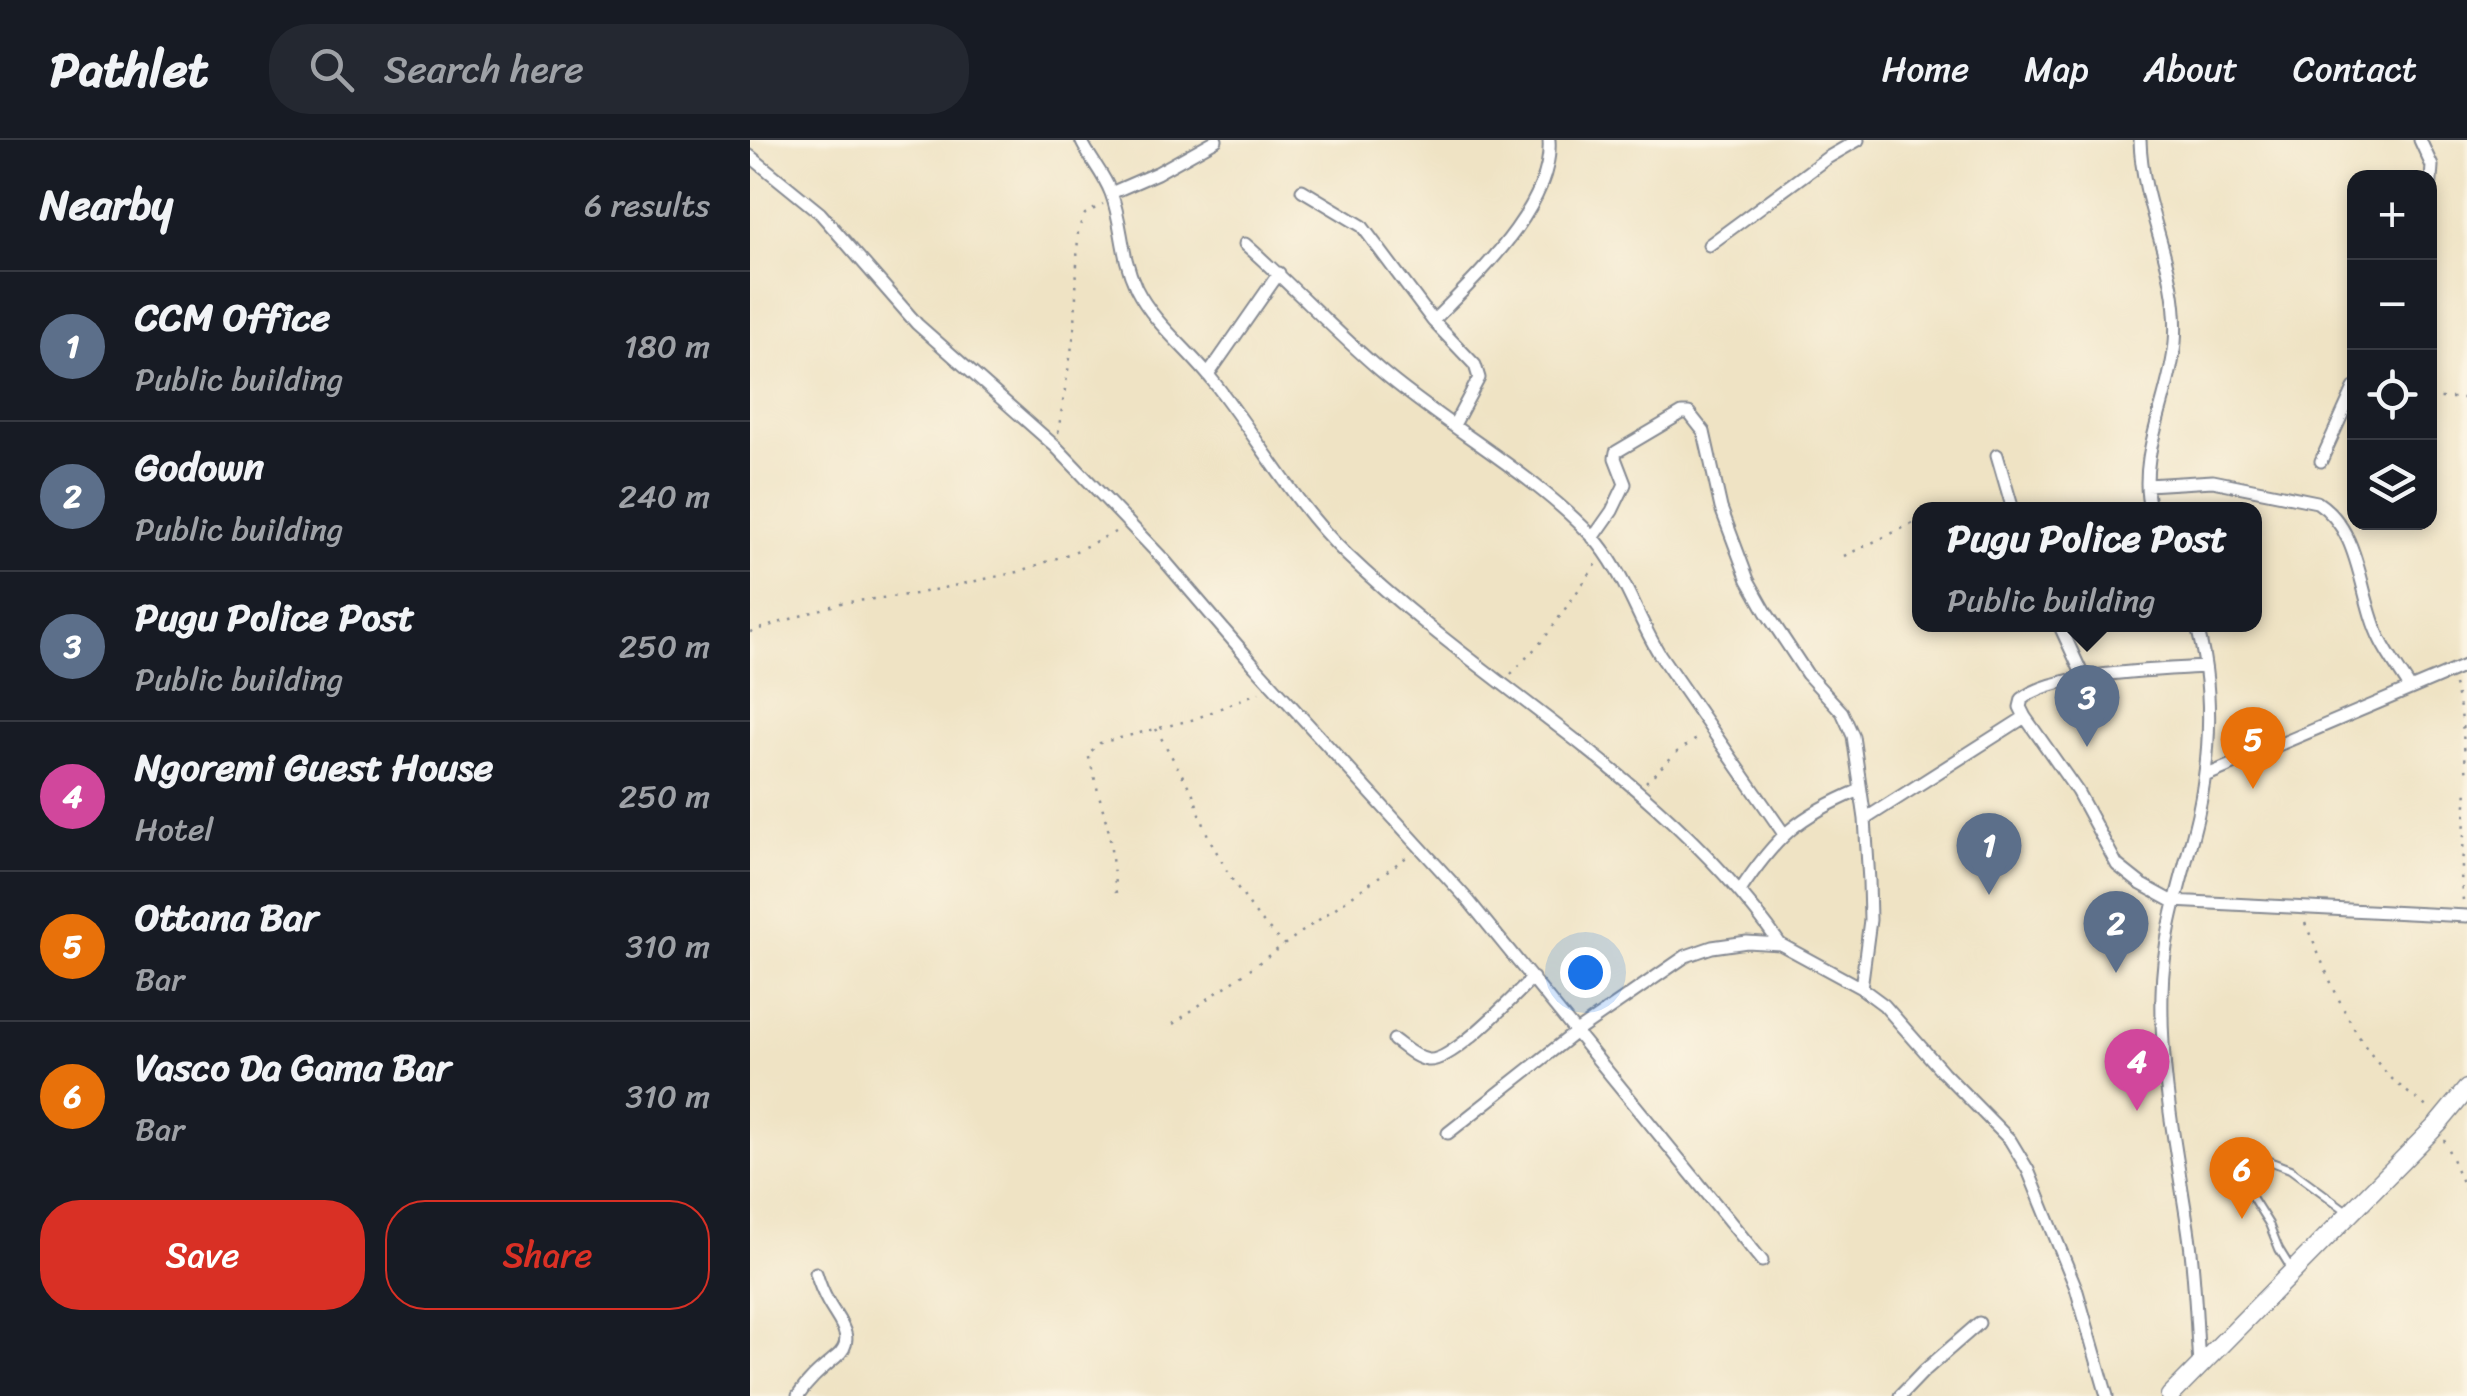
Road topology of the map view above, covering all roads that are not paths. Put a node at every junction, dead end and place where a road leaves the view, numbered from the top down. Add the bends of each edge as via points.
1 (1082, 140) edge
2 (1216, 140) edge
3 (1549, 140) edge
4 (1858, 140) edge
5 (2140, 140) edge
6 (2420, 140) edge
7 (750, 156) edge
8 (2432, 170) edge
9 (1302, 190) dead end
10 (1112, 196) junction
11 (1245, 244) dead end
12 (1709, 245) dead end
13 (1279, 273) junction
14 (1433, 321) junction
15 (1208, 375) junction
16 (2347, 403) edge
17 (1454, 425) junction
18 (1997, 454) dead end
19 (2321, 461) dead end
20 (2147, 486) junction
21 (2011, 502) edge
22 (2149, 502) edge
23 (1594, 538) junction
24 (2063, 632) edge
25 (2198, 632) edge
26 (2467, 665) edge
27 (2205, 666) junction
28 (2084, 678) junction
29 (2410, 688) junction
30 (2024, 717) junction
31 (2205, 776) junction
32 (1860, 790) junction
33 (1865, 819) junction
34 (1784, 834) junction
35 (1740, 891) junction
36 (2172, 902) junction
37 (2466, 916) edge
38 (1780, 944) junction
39 (1533, 978) junction
40 (1862, 988) junction
41 (1576, 1032) junction
42 (1394, 1040) dead end
43 (2467, 1089) edge
44 (1448, 1134) dead end
45 (2350, 1214) junction
46 (1762, 1261) dead end
47 (2293, 1271) junction
48 (816, 1273) dead end
49 (1980, 1323) dead end
50 (2199, 1365) junction
51 (798, 1396) edge
52 (1900, 1396) edge
53 (2108, 1396) edge
54 (2170, 1396) edge

1 - 10 street
2 - 10 street
3 - 14 street via 1546,179 1515,229
4 - 12 street
5 - 20 street via 2176,314
6 - 8 street
7 - 39 street via 820,213 917,324 1056,447 1130,524
9 - 14 street via 1362,226
10 - 15 street via 1122,256 1141,298
11 - 13 street
13 - 15 street
13 - 17 street via 1379,369
14 - 17 street via 1478,372
15 - 35 street via 1344,552 1638,790
16 - 19 street
17 - 23 street
18 - 21 street
20 - 22 street
20 - 29 street via 2213,481 2317,502 2332,512 2344,528 2380,640
23 - 32 street via 1625,484 1616,452 1689,413 1704,432 1721,508 1748,580 1807,674 1846,718
23 - 34 street via 1627,587 1643,628
24 - 28 street
25 - 27 street
26 - 29 street
27 - 28 street
27 - 31 street
28 - 30 street via 2028,694 2020,707
29 - 31 street
30 - 33 street
30 - 36 street via 2077,790 2117,865
31 - 36 street
32 - 33 street
32 - 34 street via 1818,808
33 - 40 street via 1870,920
34 - 35 street
35 - 38 street
36 - 37 street
36 - 50 street via 2162,1032
38 - 40 street
38 - 41 street via 1747,942 1686,956
39 - 41 street
39 - 42 street via 1437,1060 1425,1060
40 - 53 street via 2010,1140 2076,1288
41 - 44 street
41 - 46 street
43 - 45 main road
45 - 47 main road
45 - 47 lane via 2290,1169 2256,1156 2242,1167 2240,1178
47 - 50 main road
48 - 51 street via 846,1344
49 - 52 street
50 - 54 main road

